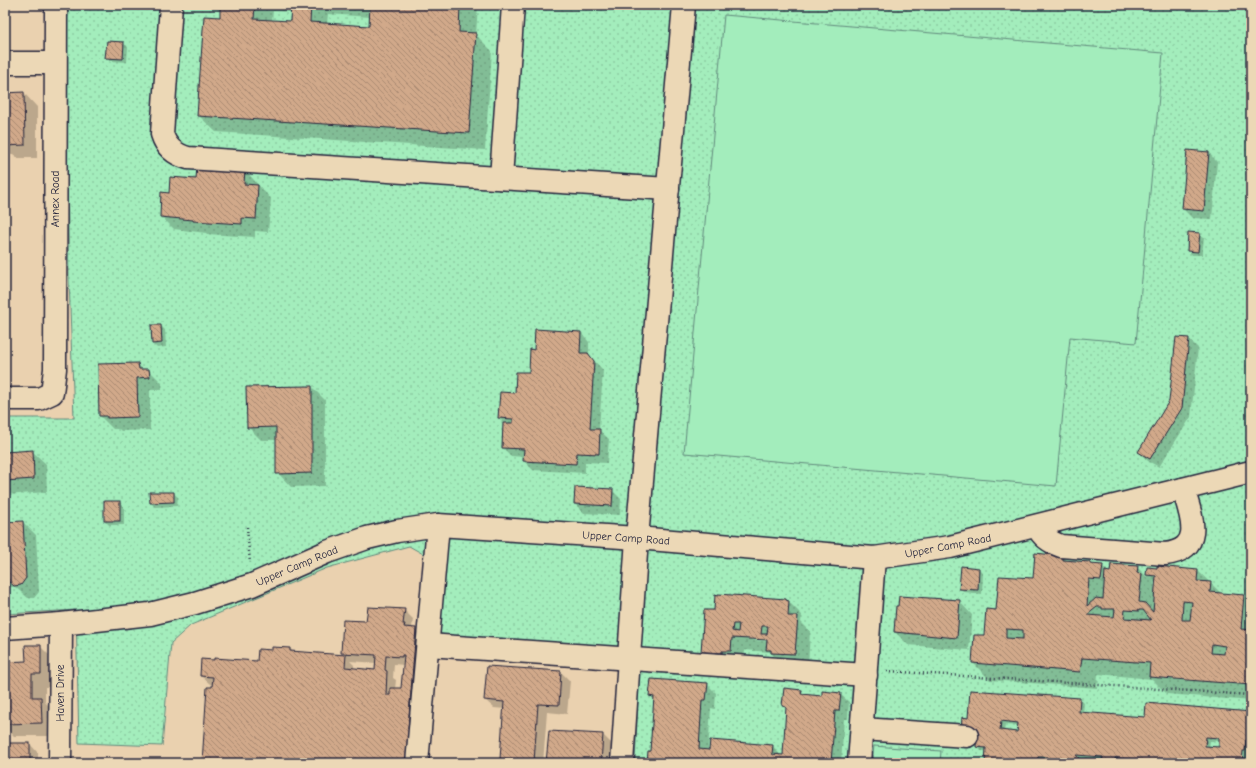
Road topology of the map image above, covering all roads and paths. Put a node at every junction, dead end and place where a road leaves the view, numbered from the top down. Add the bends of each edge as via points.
1 (56, 5) edge
2 (171, 5) edge
3 (513, 5) edge
4 (684, 5) edge
5 (5, 63) edge
6 (55, 63) junction
7 (500, 178) junction
8 (668, 189) junction
9 (5, 399) edge
10 (1251, 472) edge
11 (1183, 489) junction
12 (438, 525) junction
13 (1037, 526) junction
14 (247, 527) dead end
15 (637, 538) junction
16 (874, 558) junction
17 (252, 585) junction
18 (61, 624) junction
19 (5, 628) edge
20 (428, 645) junction
21 (629, 659) junction
22 (866, 674) junction
23 (1251, 695) edge
24 (862, 729) junction
25 (967, 736) dead end
26 (60, 763) edge
27 (417, 763) edge
28 (622, 763) edge
29 (859, 763) edge

1 - 6 street, Annex Road
2 - 7 street via 162,134 168,147 180,156
3 - 7 street
4 - 8 street
5 - 6 street
6 - 9 street, Annex Road via 55,369 52,393 39,399
7 - 8 street
8 - 15 street
10 - 11 street, Upper Camp Road
11 - 13 street, Upper Camp Road
11 - 13 street via 1193,528 1187,544 1173,553 1061,546 1044,536
12 - 15 street, Upper Camp Road
12 - 17 street, Upper Camp Road via 367,538 327,552
12 - 20 street
13 - 16 street, Upper Camp Road via 950,547
14 - 17 path
15 - 16 street, Upper Camp Road
15 - 21 street
16 - 22 street
17 - 18 street, Upper Camp Road via 150,614
18 - 19 street, Upper Camp Road
18 - 26 street, Haven Drive
20 - 21 street
20 - 27 street
21 - 22 street
21 - 28 street
22 - 23 path via 877,670
22 - 24 street
24 - 25 street
24 - 29 street

